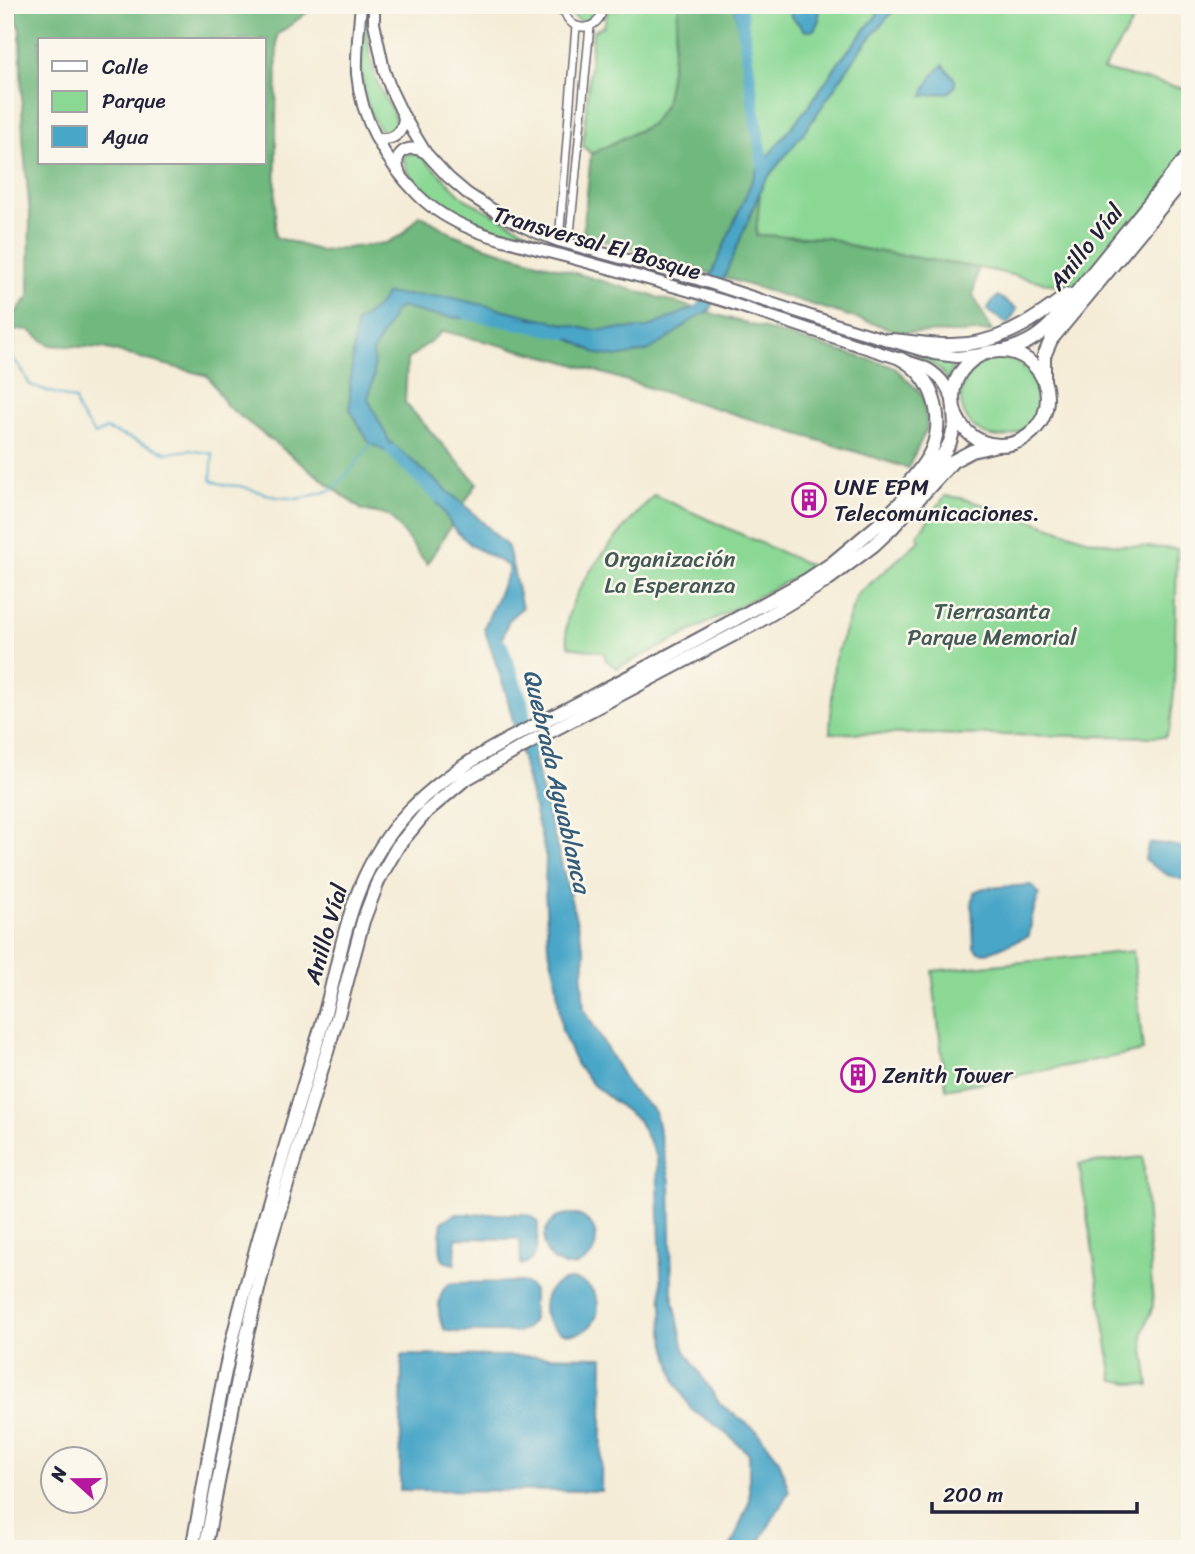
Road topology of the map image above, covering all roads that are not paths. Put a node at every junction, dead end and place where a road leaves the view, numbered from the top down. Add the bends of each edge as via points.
1 (360, 5) edge
2 (374, 5) edge
3 (530, 5) edge
4 (603, 5) edge
5 (564, 8) edge
6 (576, 26) junction
7 (590, 26) junction
8 (403, 115) junction
9 (376, 138) junction
10 (426, 153) junction
11 (1190, 153) edge
12 (1190, 172) edge
13 (401, 176) junction
14 (564, 242) junction
15 (1093, 272) junction
16 (889, 340) junction
17 (1003, 351) junction
18 (982, 354) junction
19 (901, 359) junction
20 (1044, 381) junction
21 (954, 407) junction
22 (997, 445) junction
23 (890, 511) junction
24 (537, 732) junction
25 (499, 752) junction
26 (192, 1549) edge
27 (205, 1549) edge

1 - 9 main road, Transversal El Bosque via 358,75
2 - 8 main road, Transversal El Bosque via 384,70
3 - 5 street
4 - 7 street via 600,18
5 - 6 street
6 - 7 street
6 - 14 street
7 - 14 street
8 - 9 main road via 397,135 387,140
8 - 10 main road, Transversal El Bosque
9 - 13 main road, Transversal El Bosque
10 - 13 main road via 413,148 404,151 397,162
10 - 14 main road, Transversal El Bosque via 484,205
11 - 15 highway, Anillo Víal
12 - 20 highway, Anillo Víal via 1051,340
13 - 19 main road, Transversal El Bosque via 440,212 479,232 723,301
14 - 16 main road, Transversal El Bosque
15 - 16 highway via 1040,315 998,338 945,345
15 - 17 highway, Anillo Víal via 1042,332
16 - 18 main road, Transversal El Bosque via 942,355
17 - 18 highway
17 - 20 highway via 1025,358
18 - 21 highway via 960,373
19 - 21 main road, Transversal El Bosque via 938,375
19 - 23 highway via 922,376 932,393 937,431 928,458
20 - 22 highway via 1047,400 1038,426 1023,439
21 - 22 highway via 970,435
21 - 23 highway, Anillo Víal via 954,431 944,453
22 - 24 highway, Anillo Víal via 953,461 874,545 823,583 756,623
23 - 24 highway, Anillo Víal via 807,580
24 - 25 highway, Anillo Víal
25 - 26 highway, Anillo Víal via 457,770 410,810 377,853 354,902 229,1356
25 - 27 highway, Anillo Víal via 427,811 390,859 370,900 268,1248

